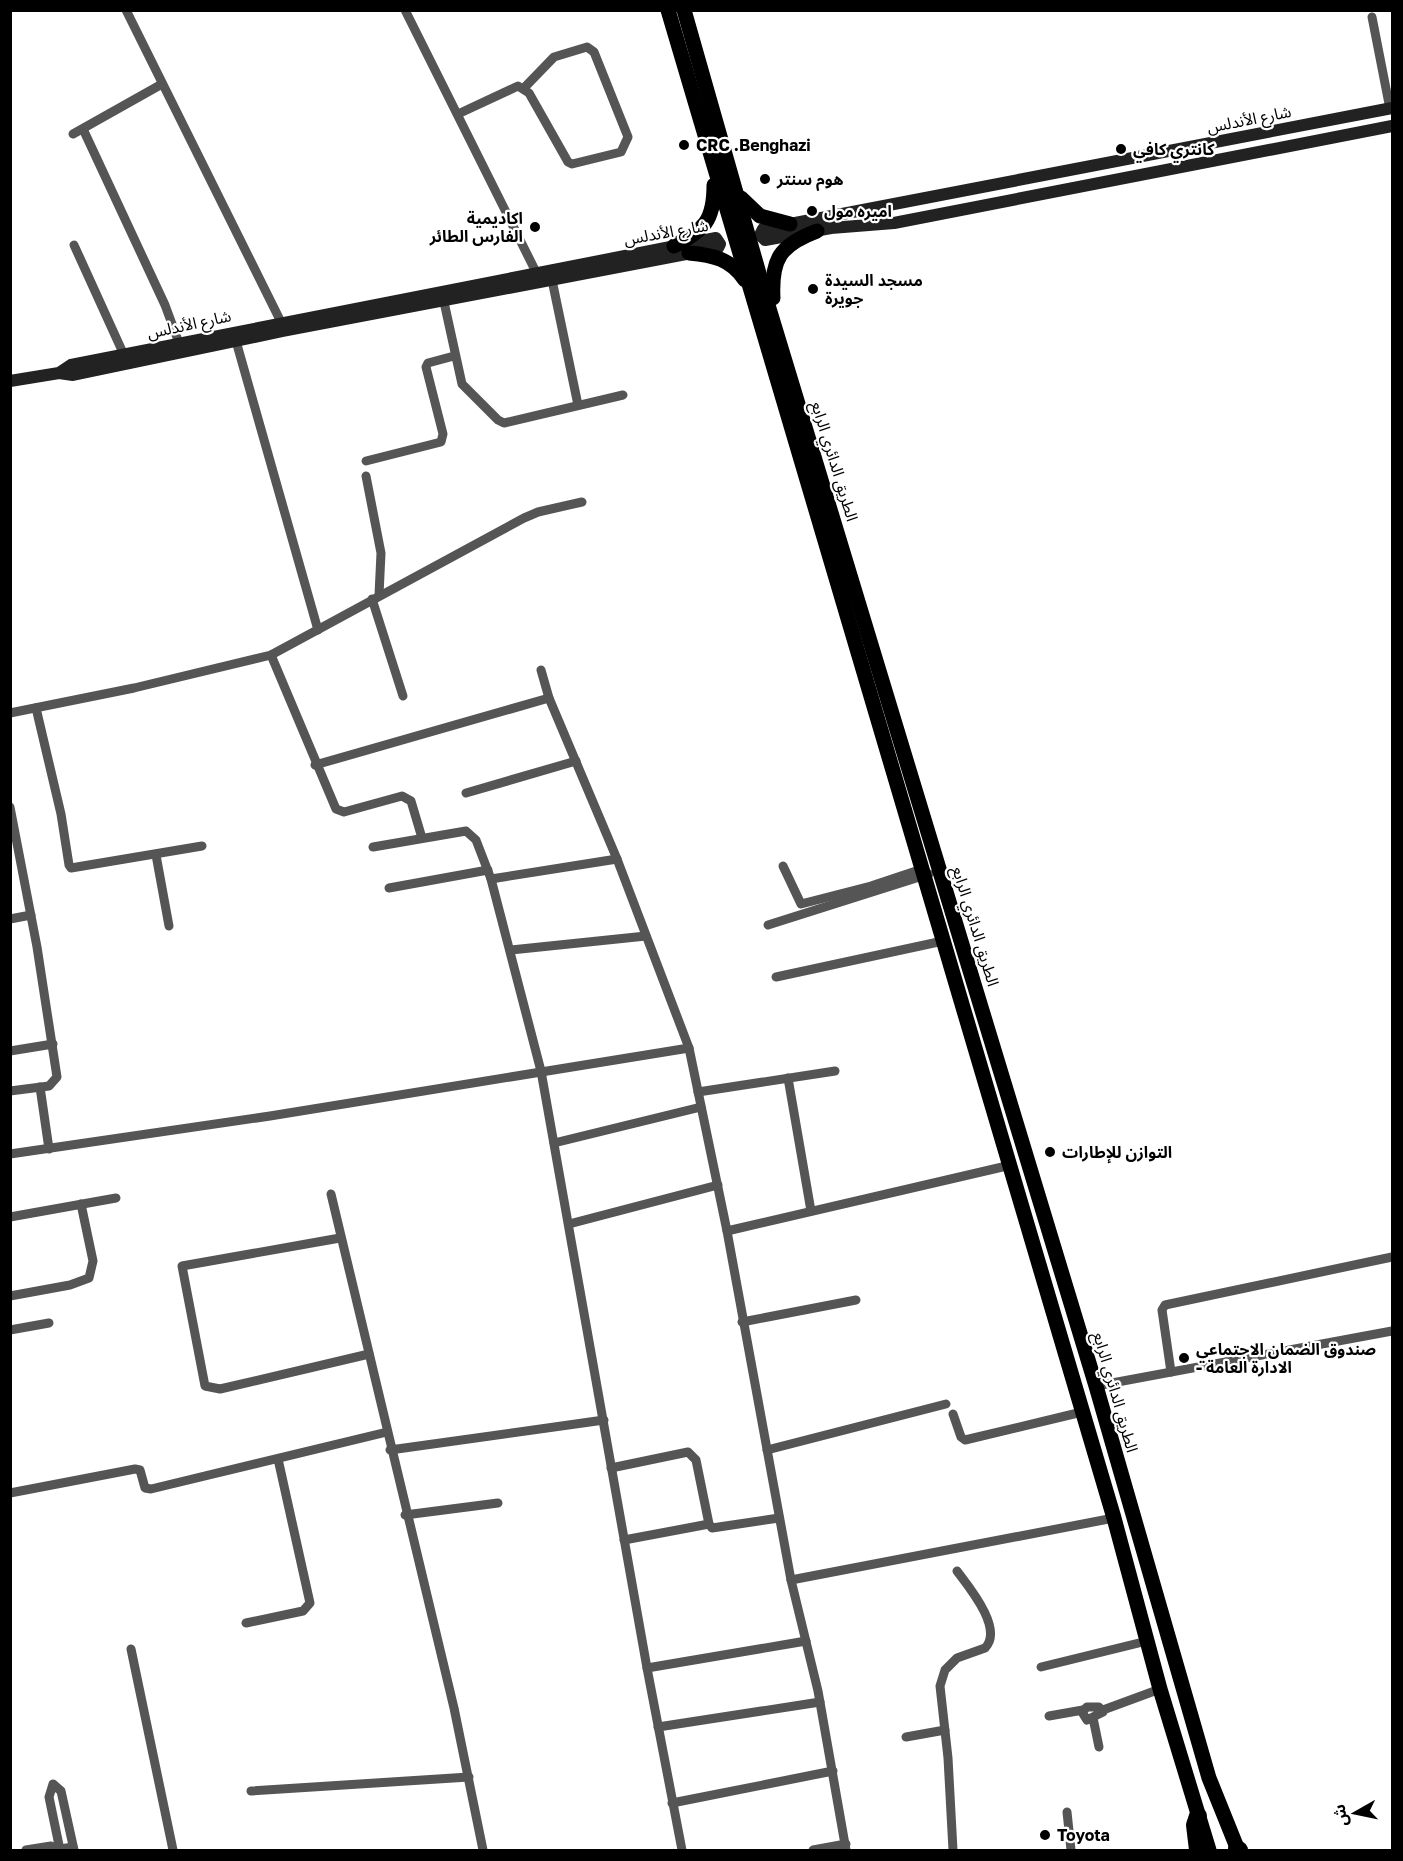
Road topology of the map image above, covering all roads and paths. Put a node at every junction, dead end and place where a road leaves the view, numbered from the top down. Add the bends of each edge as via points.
1 (126, 10) edge
2 (405, 10) edge
3 (668, 10) edge
4 (684, 10) edge
5 (1372, 16) dead end
6 (162, 84) junction
7 (524, 88) junction
8 (1391, 108) edge
9 (458, 114) junction
10 (1392, 126) edge
11 (82, 129) junction
12 (74, 134) dead end
13 (714, 171) junction
14 (966, 190) junction
15 (738, 194) junction
16 (969, 209) junction
17 (790, 224) junction
18 (817, 231) junction
19 (74, 245) dead end
20 (674, 246) junction
21 (689, 253) junction
22 (536, 272) junction
23 (552, 280) junction
24 (750, 288) junction
25 (470, 292) junction
26 (444, 302) junction
27 (281, 322) junction
28 (775, 325) junction
29 (236, 341) junction
30 (179, 343) junction
31 (124, 355) junction
32 (454, 356) junction
33 (59, 373) junction
34 (10, 381) edge
35 (623, 395) dead end
36 (578, 405) junction
37 (366, 461) dead end
38 (366, 476) dead end
39 (582, 502) dead end
40 (375, 597) junction
41 (318, 630) junction
42 (271, 655) junction
43 (541, 670) dead end
44 (403, 696) dead end
45 (549, 698) junction
46 (36, 708) junction
47 (10, 713) edge
48 (576, 761) junction
49 (315, 765) junction
50 (465, 793) dead end
51 (10, 807) edge
52 (422, 838) junction
53 (202, 846) dead end
54 (373, 847) dead end
55 (156, 855) junction
56 (617, 859) junction
57 (783, 866) dead end
58 (923, 872) junction
59 (940, 872) junction
60 (490, 875) junction
61 (389, 888) dead end
62 (31, 915) junction
63 (10, 919) edge
64 (768, 925) dead end
65 (169, 926) dead end
66 (646, 936) junction
67 (943, 941) junction
68 (512, 950) junction
69 (776, 977) dead end
70 (53, 1044) junction
71 (689, 1048) junction
72 (10, 1051) edge
73 (541, 1071) junction
74 (835, 1071) dead end
75 (788, 1078) junction
76 (40, 1087) junction
77 (10, 1091) edge
78 (698, 1092) junction
79 (701, 1107) junction
80 (1012, 1109) junction
81 (995, 1112) junction
82 (554, 1143) junction
83 (49, 1149) junction
84 (10, 1154) edge
85 (1011, 1165) junction
86 (718, 1185) junction
87 (331, 1194) dead end
88 (116, 1198) dead end
89 (81, 1204) junction
90 (812, 1211) junction
91 (10, 1216) edge
92 (569, 1224) junction
93 (727, 1231) junction
94 (340, 1238) junction
95 (1392, 1257) edge
96 (10, 1296) edge
97 (856, 1300) dead end
98 (742, 1322) junction
99 (49, 1323) dead end
100 (10, 1330) edge
101 (1392, 1331) edge
102 (369, 1354) junction
103 (1171, 1372) junction
104 (1096, 1386) junction
105 (946, 1404) dead end
106 (1082, 1413) junction
107 (953, 1414) dead end
108 (604, 1420) junction
109 (387, 1432) junction
110 (390, 1450) junction
111 (767, 1450) junction
112 (278, 1459) junction
113 (611, 1468) junction
114 (10, 1493) edge
115 (498, 1503) dead end
116 (405, 1515) junction
117 (779, 1518) junction
118 (1114, 1518) junction
119 (709, 1524) junction
120 (624, 1540) junction
121 (957, 1571) dead end
122 (791, 1580) junction
123 (246, 1623) dead end
124 (806, 1641) junction
125 (1147, 1641) junction
126 (131, 1649) dead end
127 (1041, 1667) dead end
128 (647, 1668) junction
129 (1160, 1689) junction
130 (820, 1702) junction
131 (1083, 1710) junction
132 (1103, 1710) junction
133 (1049, 1716) dead end
134 (1093, 1718) junction
135 (658, 1727) junction
136 (945, 1730) junction
137 (906, 1737) dead end
138 (1099, 1747) dead end
139 (833, 1772) junction
140 (469, 1777) junction
141 (1210, 1783) junction
142 (1190, 1788) junction
143 (251, 1791) dead end
144 (672, 1803) junction
145 (1067, 1812) dead end
146 (1198, 1815) junction
147 (70, 1835) junction
148 (57, 1838) junction
149 (846, 1847) edge
150 (57, 1849) edge
151 (73, 1849) edge
152 (1238, 1850) edge
153 (26, 1851) edge
154 (173, 1851) edge
155 (483, 1851) edge
156 (682, 1851) edge
157 (813, 1851) edge
158 (953, 1851) edge
159 (1071, 1851) edge
160 (1198, 1851) edge
161 (1209, 1851) edge

1 - 6 street
2 - 9 street
3 - 13 main road, الطريق الدائري الرابع
4 - 15 main road, الطريق الدائري الرابع
5 - 8 street
6 - 11 street
6 - 27 street
7 - 7 street via 568,162 621,152 627,137 594,52 587,47 554,57
7 - 9 street via 518,86
8 - 14 main road, شارع الأندلس
9 - 22 street
10 - 16 main road, شارع الأندلس
11 - 12 street
11 - 30 street
13 - 20 main road via 709,219
13 - 24 main road, الطريق الدائري الرابع
14 - 16 main road
14 - 17 main road, شارع الأندلس
15 - 17 main road via 760,216
15 - 28 main road, الطريق الدائري الرابع
16 - 18 main road, شارع الأندلس via 881,225
17 - 18 main road, شارع الأندلس via 763,229 760,235 765,240
18 - 28 main road via 789,243 777,259 772,278
19 - 31 street
20 - 21 main road, شارع الأندلس via 720,240 718,248
20 - 22 main road, شارع الأندلس
21 - 23 main road, شارع الأندلس
21 - 24 main road via 728,262
22 - 25 main road, شارع الأندلس
23 - 25 main road, شارع الأندلس
23 - 36 street
24 - 58 main road, الطريق الدائري الرابع
25 - 26 main road, شارع الأندلس
25 - 27 main road, شارع الأندلس
26 - 29 main road, شارع الأندلس
26 - 32 street
27 - 30 main road, شارع الأندلس
28 - 59 main road, الطريق الدائري الرابع
29 - 33 main road, شارع الأندلس via 73,375
29 - 41 street
30 - 31 main road, شارع الأندلس
31 - 33 main road, شارع الأندلس via 71,365
32 - 36 street via 462,384 504,423
32 - 37 street via 433,360 426,368 444,434 441,442
33 - 34 main road, شارع الأندلس
35 - 36 street
38 - 40 street via 381,554
39 - 40 street via 538,512
40 - 41 street
40 - 44 street
41 - 42 street
42 - 46 street
42 - 49 street
43 - 45 street
45 - 48 street
45 - 49 street
46 - 47 street
46 - 55 street via 69,865 75,869
48 - 50 street
48 - 56 street
49 - 52 street via 336,809 344,812 402,796 407,798
51 - 62 street
52 - 54 street
52 - 60 street via 466,831 476,840
53 - 55 street
55 - 65 street
56 - 60 street
56 - 66 street
57 - 58 street via 801,904
58 - 59 street
58 - 64 street
58 - 67 main road, الطريق الدائري الرابع
59 - 80 main road, الطريق الدائري الرابع
60 - 61 street
60 - 68 street
62 - 63 street
62 - 70 street
66 - 68 street
66 - 71 street
67 - 69 street
67 - 81 main road, الطريق الدائري الرابع
68 - 73 street
70 - 72 street
70 - 76 street via 57,1077 53,1084
71 - 73 street
71 - 78 street
73 - 82 street
73 - 83 street
74 - 75 street
75 - 78 street
75 - 90 street
76 - 77 street
76 - 83 street
78 - 79 street
79 - 82 street
79 - 86 street
80 - 81 main road via 1002,1106
80 - 104 main road, الطريق الدائري الرابع
81 - 85 main road, الطريق الدائري الرابع
82 - 92 street
83 - 84 street
85 - 90 street
85 - 106 main road, الطريق الدائري الرابع
86 - 92 street
86 - 93 street
87 - 94 street
88 - 89 street
89 - 91 street
89 - 96 street via 93,1261 89,1278
90 - 93 street
92 - 108 street
93 - 98 street
94 - 102 street
94 - 102 street via 182,1266 205,1386 216,1389
95 - 103 street via 1165,1305 1162,1310
97 - 98 street
98 - 111 street
99 - 100 street
101 - 103 street
102 - 109 street
103 - 104 street
104 - 141 main road, الطريق الدائري الرابع
105 - 111 street
106 - 107 street via 965,1440
106 - 118 main road, الطريق الدائري الرابع
108 - 110 street
108 - 113 street
109 - 110 street
109 - 112 street
110 - 116 street
111 - 117 street
112 - 114 street via 151,1489 146,1489 140,1470 135,1469
112 - 123 street via 310,1603 303,1611
113 - 119 street via 688,1452 696,1460
113 - 120 street
115 - 116 street
116 - 140 street
117 - 119 street via 717,1528
117 - 122 street
118 - 122 street
118 - 125 main road, الطريق الدائري الرابع
119 - 120 street
120 - 128 street
121 - 136 street via 983,1609 990,1642 985,1648 957,1658 945,1671 939,1695
122 - 124 street
124 - 128 street
124 - 130 street
125 - 127 street
125 - 129 main road, الطريق الدائري الرابع
126 - 154 street
128 - 135 street
129 - 132 street
129 - 142 main road, الطريق الدائري الرابع
130 - 135 street
130 - 139 street
131 - 132 street
131 - 133 street
131 - 134 street via 1085,1719
132 - 134 street
134 - 138 street
135 - 144 street
136 - 137 street
136 - 158 street
139 - 144 street
139 - 149 street
140 - 143 street
140 - 155 street
141 - 142 main road
141 - 152 main road, الطريق الدائري الرابع
142 - 146 main road, الطريق الدائري الرابع
144 - 156 street
145 - 159 street
146 - 160 highway
146 - 161 main road, الطريق الدائري الرابع
147 - 148 street
147 - 148 street via 61,1791 53,1784 49,1797
147 - 151 street
148 - 150 street
149 - 157 street
150 - 151 street
150 - 153 street

